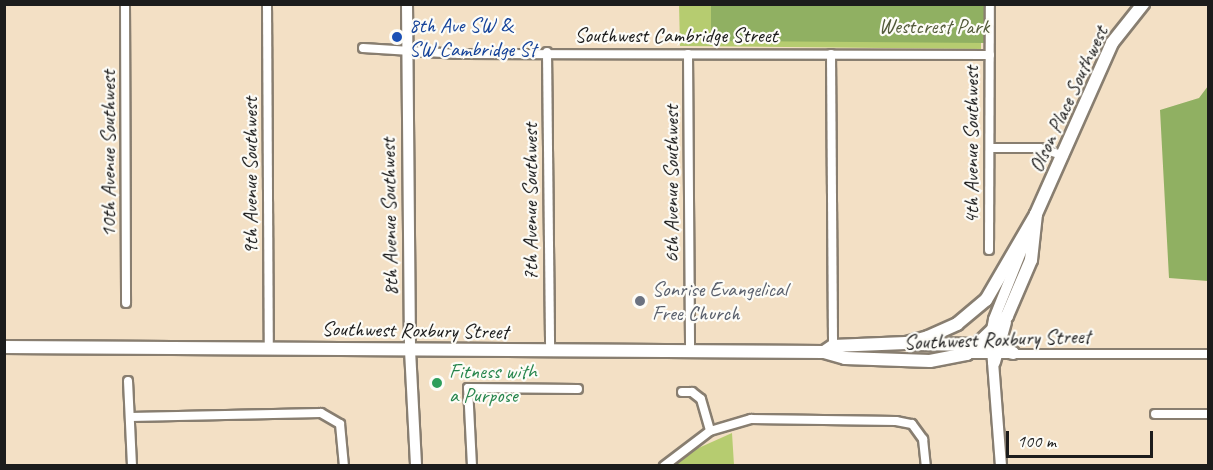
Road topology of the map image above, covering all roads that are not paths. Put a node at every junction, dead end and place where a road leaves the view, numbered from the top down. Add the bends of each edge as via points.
1 (125, 4) edge
2 (267, 4) edge
3 (407, 4) edge
4 (990, 4) edge
5 (1143, 4) edge
6 (363, 48) dead end
7 (407, 48) junction
8 (547, 52) junction
9 (688, 54) junction
10 (831, 54) junction
11 (990, 55) junction
12 (990, 148) junction
13 (1064, 156) junction
14 (1036, 214) junction
15 (989, 250) dead end
16 (126, 303) dead end
17 (957, 324) joint
18 (906, 343) junction
19 (4, 346) edge
20 (269, 348) junction
21 (829, 349) junction
22 (410, 350) junction
23 (992, 350) junction
24 (550, 351) junction
25 (690, 351) junction
26 (1013, 353) joint
27 (967, 354) joint
28 (1209, 354) edge
29 (128, 381) dead end
30 (578, 389) dead end
31 (682, 392) dead end
32 (1155, 414) dead end
33 (1209, 414) edge
34 (130, 417) junction
35 (710, 431) junction
36 (132, 465) edge
37 (344, 465) edge
38 (416, 465) edge
39 (472, 465) edge
40 (664, 465) edge
41 (926, 465) edge
42 (1001, 465) edge

1 - 16 street, 10th Avenue Southwest
2 - 20 street, 9th Avenue Southwest
3 - 7 street, 8th Avenue Southwest
4 - 11 street, 4th Avenue Southwest
5 - 13 main road, Olson Place Southwest via 1112,43
6 - 7 street, Southwest Cambridge Street
7 - 8 street, Southwest Cambridge Street via 459,54
7 - 22 street, 8th Avenue Southwest
8 - 9 street, Southwest Cambridge Street
8 - 24 street, 7th Avenue Southwest
9 - 10 street, Southwest Cambridge Street
9 - 25 street, 6th Avenue Southwest
10 - 11 street, Southwest Cambridge Street
10 - 21 street
11 - 12 street, 4th Avenue Southwest
12 - 13 street via 1040,148
12 - 15 street, 4th Avenue Southwest
13 - 14 main road, Olson Place Southwest
14 - 17 main road, Olson Place Southwest via 986,300
14 - 23 street via 994,319
14 - 23 main road, Olson Place Southwest via 1031,260
17 - 18 main road, Southwest Roxbury Street
18 - 21 main road, Southwest Roxbury Street
18 - 23 main road
19 - 20 main road, Southwest Roxbury Street
20 - 22 main road, Southwest Roxbury Street
21 - 25 main road, Southwest Roxbury Street
21 - 27 main road, Southwest Roxbury Street via 845,358 897,361
22 - 24 main road, Southwest Roxbury Street
22 - 38 street, 8th Avenue Southwest
23 - 26 main road
23 - 27 main road, Olson Place Southwest
23 - 42 street
24 - 25 main road, Southwest Roxbury Street
26 - 28 street, Southwest Roxbury Street
29 - 34 street
30 - 39 street via 468,388
31 - 35 street via 692,392 701,399
32 - 33 street
34 - 36 street
34 - 37 street via 321,414 338,421
35 - 40 street
35 - 41 street via 751,418 896,421 912,424 923,439

